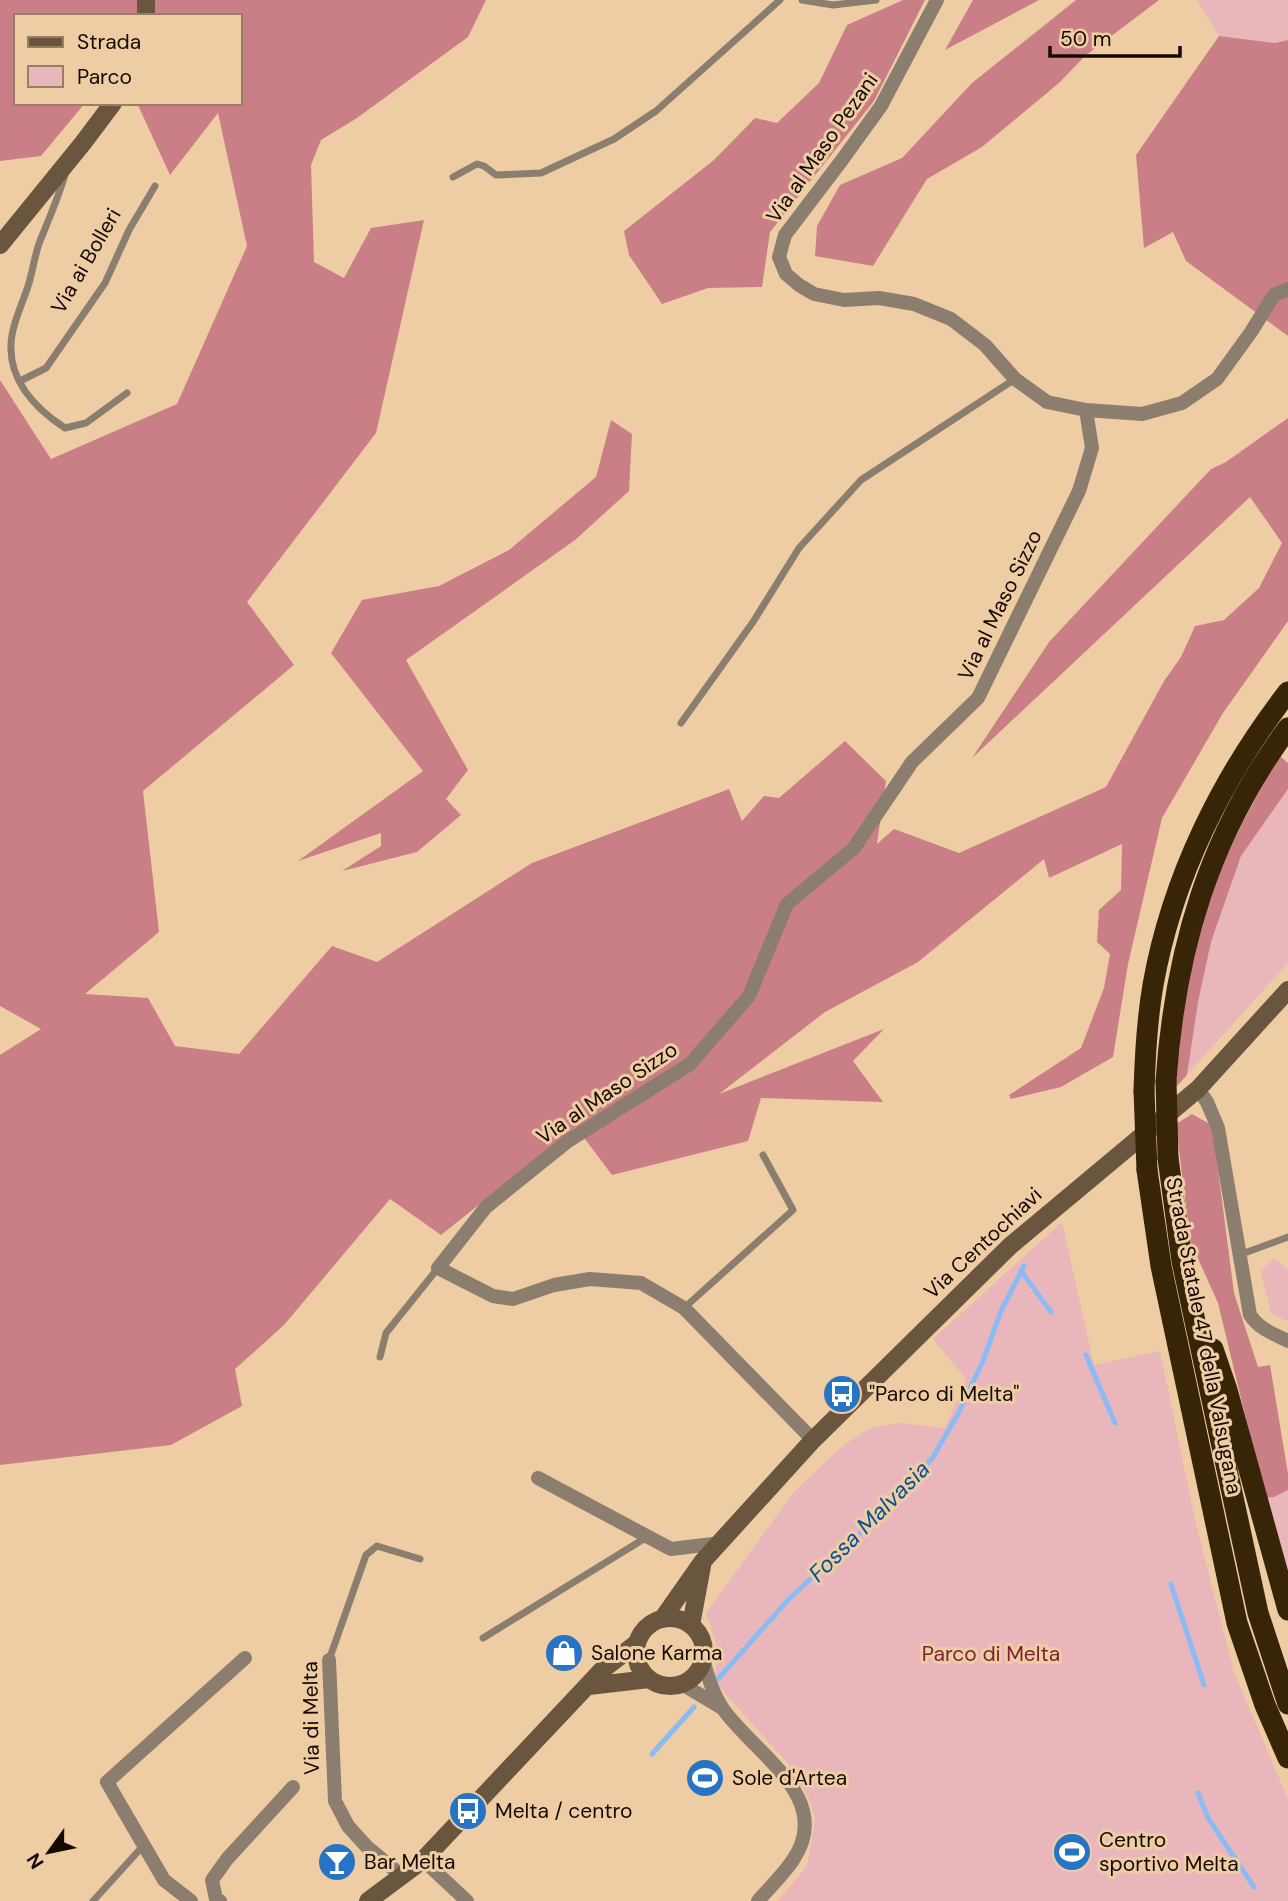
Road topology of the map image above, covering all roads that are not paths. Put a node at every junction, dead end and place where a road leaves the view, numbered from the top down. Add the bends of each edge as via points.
1 (780, 0) edge
2 (802, 0) edge
3 (876, 0) edge
4 (937, 0) edge
5 (111, 105) edge
6 (69, 161) junction
7 (453, 177) dead end
8 (155, 186) dead end
9 (0, 245) edge
10 (1288, 289) edge
11 (1015, 379) junction
12 (20, 381) junction
13 (127, 393) dead end
14 (1086, 410) junction
15 (1288, 692) edge
16 (681, 723) dead end
17 (1288, 728) edge
18 (1288, 990) edge
19 (1198, 1089) junction
20 (763, 1155) dead end
21 (1288, 1237) edge
22 (1239, 1255) junction
23 (1182, 1261) junction
24 (438, 1268) junction
25 (684, 1308) junction
26 (1288, 1341) edge
27 (380, 1357) dead end
28 (813, 1440) junction
29 (538, 1478) dead end
30 (648, 1536) junction
31 (721, 1543) junction
32 (421, 1559) dead end
33 (703, 1560) junction
34 (1288, 1610) edge
35 (663, 1618) junction
36 (691, 1625) junction
37 (484, 1637) dead end
38 (637, 1643) junction
39 (245, 1658) dead end
40 (703, 1659) junction
41 (328, 1660) joint
42 (649, 1679) junction
43 (682, 1684) junction
44 (589, 1686) junction
45 (1288, 1704) edge
46 (723, 1709) junction
47 (1288, 1758) edge
48 (293, 1787) dead end
49 (144, 1845) junction
50 (423, 1860) junction
51 (402, 1876) junction
52 (93, 1901) edge
53 (191, 1901) edge
54 (220, 1901) edge
55 (368, 1901) edge
56 (467, 1901) edge
57 (758, 1901) edge

1 - 7 lane via 656,111 614,139 541,173 496,176 477,164
2 - 3 lane via 834,5
4 - 11 street, Via al Maso Pezani via 881,106 785,234 779,257 786,274 814,294 914,304 951,319 985,345
5 - 6 street, Via ai Bolleri
6 - 9 street, Via ai Bolleri
6 - 12 lane, Via ai Bolleri via 12,335 12,360
8 - 12 lane, Via ai Bolleri via 104,283 72,332 46,368
10 - 14 street, Via al Maso Pezani via 1274,295 1217,379 1182,403 1142,414
11 - 14 street, Via al Maso Pezani via 1047,402
11 - 16 lane via 861,480 799,548
12 - 13 lane, Via ai Bolleri via 24,393 43,414 65,428 86,423
14 - 24 street, Via al Maso Sizzo via 1093,449 1079,491 978,698 912,762 854,848 787,904 749,996 690,1064 568,1141 486,1207
15 - 47 highway, Strada Statale 47 della Valsugana, bridge via 1229,779 1175,900 1153,984 1144,1091 1147,1170 1161,1266 1237,1622
17 - 23 highway, Strada Statale 47 della Valsugana, bridge via 1245,792 1217,850 1194,912 1175,993 1166,1081 1168,1158
18 - 19 street, Via Centochiavi
19 - 22 street via 1218,1128
19 - 28 street, Via Centochiavi via 1010,1246
20 - 25 lane via 793,1210
21 - 22 lane
22 - 26 street via 1250,1315 1261,1327
23 - 34 highway via 1227,1390
23 - 45 highway, Strada Statale 47 della Valsugana via 1258,1613
24 - 25 street via 493,1296 513,1299 590,1279 642,1283
24 - 27 lane via 386,1333
25 - 28 street
28 - 31 street, Via Centochiavi
29 - 30 street
30 - 31 street via 671,1549
30 - 37 lane
31 - 33 street, Via Centochiavi
32 - 41 lane, Via di Melta via 377,1546 366,1555
33 - 35 street, Via Centochiavi
33 - 36 street
35 - 36 street
35 - 38 street via 646,1627
36 - 40 street via 702,1640
38 - 42 street via 638,1663
38 - 44 street
39 - 49 street via 107,1782
40 - 43 street via 694,1676
40 - 46 street
41 - 51 street, Via di Melta via 335,1801 348,1826
42 - 43 street via 667,1686
42 - 44 street
43 - 46 street
44 - 50 street
46 - 57 street via 792,1785 804,1807 799,1848
48 - 54 street via 212,1880
49 - 52 lane
49 - 53 street via 164,1880
50 - 51 street
50 - 56 street
51 - 55 street

